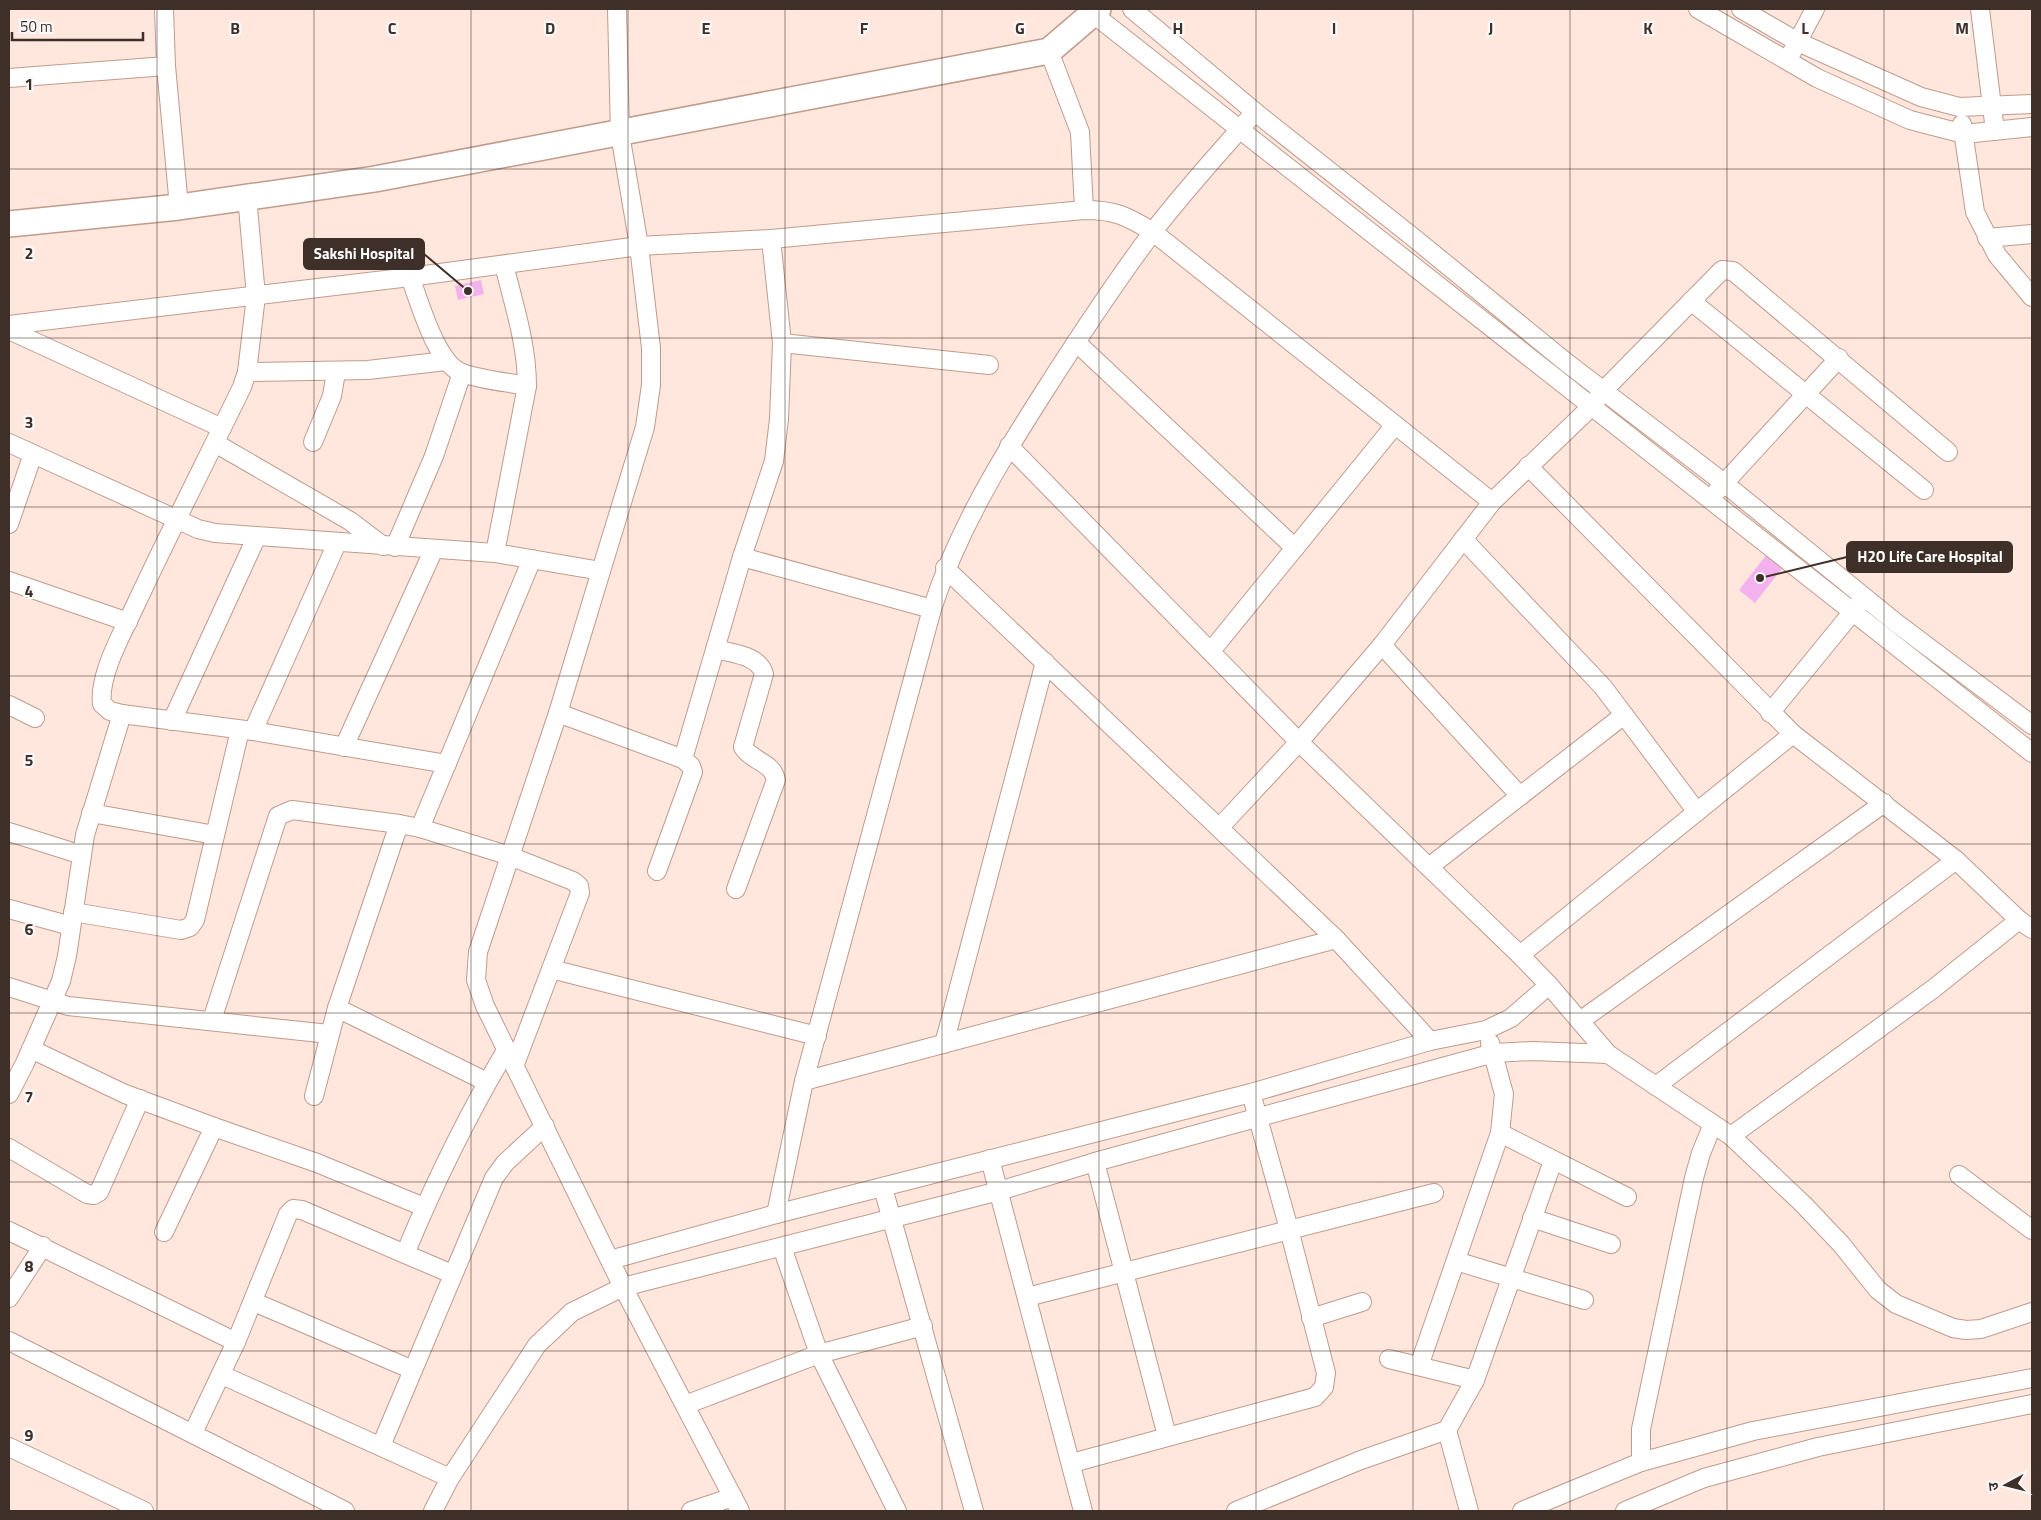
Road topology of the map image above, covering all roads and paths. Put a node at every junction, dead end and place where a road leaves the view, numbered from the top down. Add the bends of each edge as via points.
1 (164, 9) edge
2 (617, 9) edge
3 (1132, 9) edge
4 (1698, 9) edge
5 (1741, 9) edge
6 (1815, 9) edge
7 (1980, 9) edge
8 (1095, 11) edge
9 (1798, 42) junction
10 (1048, 51) junction
11 (1787, 61) junction
12 (166, 66) junction
13 (9, 78) edge
14 (2032, 104) edge
15 (1990, 106) junction
16 (1959, 107) junction
17 (1255, 112) junction
18 (2032, 128) edge
19 (1240, 130) junction
20 (1995, 131) junction
21 (620, 134) junction
22 (1964, 134) junction
23 (247, 197) junction
24 (179, 207) junction
25 (1084, 210) junction
26 (9, 224) edge
27 (1153, 232) junction
28 (2032, 234) edge
29 (1987, 238) junction
30 (771, 239) junction
31 (639, 246) junction
32 (504, 265) junction
33 (410, 278) junction
34 (256, 296) junction
35 (2032, 297) edge
36 (1691, 301) junction
37 (9, 325) edge
38 (9, 330) edge
39 (1076, 342) junction
40 (782, 343) junction
41 (1839, 358) junction
42 (446, 361) junction
43 (989, 365) dead end
44 (247, 372) junction
45 (336, 372) junction
46 (462, 373) junction
47 (527, 386) junction
48 (1603, 391) junction
49 (1805, 396) junction
50 (1591, 407) junction
51 (1395, 425) junction
52 (219, 436) junction
53 (313, 442) dead end
54 (9, 443) edge
55 (1009, 446) junction
56 (1948, 452) dead end
57 (33, 454) junction
58 (1528, 466) junction
59 (1724, 483) junction
60 (1924, 490) dead end
61 (1710, 500) junction
62 (1492, 502) junction
63 (175, 519) junction
64 (9, 524) edge
65 (256, 538) junction
66 (1463, 539) junction
67 (338, 543) junction
68 (389, 546) junction
69 (1295, 548) junction
70 (434, 549) junction
71 (495, 553) junction
72 (742, 557) junction
73 (532, 560) junction
74 (945, 568) junction
75 (601, 571) junction
76 (9, 581) edge
77 (1864, 597) junction
78 (932, 609) junction
79 (1853, 611) junction
80 (128, 622) junction
81 (1382, 645) junction
82 (716, 649) junction
83 (1210, 651) junction
84 (1045, 662) junction
85 (9, 705) edge
86 (558, 713) junction
87 (1770, 713) junction
88 (122, 714) junction
89 (1624, 715) junction
90 (35, 718) dead end
91 (172, 721) junction
92 (2032, 725) edge
93 (246, 731) junction
94 (1792, 734) junction
95 (1299, 742) junction
96 (344, 746) junction
97 (2032, 753) edge
98 (683, 759) junction
99 (447, 764) junction
100 (1520, 796) junction
101 (1884, 803) junction
102 (1696, 812) junction
103 (91, 813) junction
104 (399, 824) junction
105 (1220, 827) junction
106 (420, 828) junction
107 (9, 832) edge
108 (215, 835) junction
109 (82, 855) junction
110 (510, 856) junction
111 (1956, 860) junction
112 (1429, 867) junction
113 (657, 871) dead end
114 (736, 889) dead end
115 (9, 909) edge
116 (72, 919) junction
117 (2026, 924) edge
118 (1336, 939) junction
119 (1520, 955) junction
120 (552, 969) junction
121 (1549, 985) junction
122 (9, 987) edge
123 (52, 1002) junction
124 (337, 1008) junction
125 (212, 1020) junction
126 (1580, 1021) junction
127 (1486, 1030) junction
128 (329, 1034) junction
129 (817, 1036) junction
130 (1430, 1041) junction
131 (944, 1044) junction
132 (32, 1049) junction
133 (1494, 1053) junction
134 (1608, 1054) junction
135 (511, 1057) junction
136 (804, 1081) junction
137 (487, 1082) junction
138 (1656, 1086) junction
139 (1251, 1093) junction
140 (9, 1094) edge
141 (314, 1096) dead end
142 (140, 1099) junction
143 (1258, 1119) junction
144 (1713, 1124) junction
145 (545, 1126) junction
146 (214, 1127) junction
147 (1500, 1132) junction
148 (1731, 1136) junction
149 (9, 1148) edge
150 (990, 1159) junction
151 (1553, 1161) junction
152 (1095, 1162) junction
153 (1959, 1175) dead end
154 (884, 1188) junction
155 (998, 1191) junction
156 (1434, 1194) dead end
157 (1627, 1197) dead end
158 (424, 1207) junction
159 (776, 1214) junction
160 (894, 1218) junction
161 (1532, 1218) junction
162 (1289, 1229) junction
163 (2032, 1230) edge
164 (9, 1232) edge
165 (164, 1232) dead end
166 (1611, 1244) dead end
167 (43, 1246) junction
168 (782, 1247) junction
169 (405, 1254) junction
170 (610, 1260) junction
171 (1456, 1260) junction
172 (1124, 1273) junction
173 (452, 1274) junction
174 (1511, 1278) junction
175 (623, 1287) junction
176 (1027, 1297) junction
177 (9, 1298) edge
178 (1584, 1300) dead end
179 (254, 1302) junction
180 (1362, 1302) dead end
181 (2032, 1312) edge
182 (1311, 1318) junction
183 (923, 1326) junction
184 (9, 1340) edge
185 (236, 1342) junction
186 (820, 1354) junction
187 (1390, 1359) dead end
188 (1419, 1366) junction
189 (413, 1370) junction
190 (222, 1375) junction
191 (2032, 1378) edge
192 (1474, 1380) junction
193 (2032, 1404) edge
194 (685, 1405) junction
195 (1447, 1430) junction
196 (193, 1433) junction
197 (1166, 1436) junction
198 (381, 1446) junction
199 (9, 1447) edge
200 (1641, 1462) junction
201 (1072, 1463) junction
202 (450, 1478) junction
203 (737, 1504) edge
204 (144, 1511) edge
205 (345, 1511) edge
206 (433, 1511) edge
207 (690, 1511) edge
208 (897, 1511) edge
209 (974, 1511) edge
210 (1083, 1511) edge
211 (1236, 1511) edge
212 (1469, 1511) edge
213 (1522, 1511) edge
214 (1625, 1511) edge

1 - 12 street
2 - 21 street
3 - 17 street
4 - 11 street
5 - 9 street
6 - 9 street
7 - 15 street
8 - 10 street
8 - 19 street
9 - 11 street
9 - 16 street via 1921,97
10 - 21 street
10 - 25 street via 1080,132
11 - 22 street via 1910,120
12 - 13 street
12 - 24 street
14 - 15 street
15 - 16 street
15 - 20 street
16 - 22 street
17 - 19 street
17 - 48 street
18 - 20 street
19 - 27 street
19 - 50 street
20 - 22 street
21 - 23 street via 375,179
21 - 31 street
22 - 29 street via 1975,212
23 - 24 street
23 - 34 street
24 - 26 street
25 - 27 street via 1125,215
25 - 30 street
27 - 39 street
27 - 51 street
28 - 29 street
29 - 35 street
30 - 31 street
30 - 40 street
31 - 32 street
31 - 75 street via 651,348 651,385 645,427
32 - 33 street
32 - 47 street via 524,344
33 - 34 street
33 - 42 street
34 - 37 street
34 - 44 street
36 - 41 street via 1722,270 1733,271
36 - 48 street
36 - 49 street
38 - 52 street
39 - 55 street
39 - 69 street
40 - 43 street
40 - 72 street via 774,461
41 - 49 street
41 - 56 street
42 - 45 street
42 - 46 street
44 - 45 street
44 - 52 street
45 - 53 street via 332,396
46 - 47 street
46 - 68 street via 434,456
47 - 71 street
48 - 50 street
48 - 59 street
49 - 59 street
49 - 60 street
50 - 58 street
50 - 61 street
51 - 62 street
51 - 69 street
52 - 63 street
52 - 68 street
54 - 57 street
55 - 74 street
55 - 83 street
57 - 63 street
57 - 64 street
58 - 62 street
58 - 87 street
59 - 61 street
59 - 77 street
61 - 79 street
62 - 66 street
63 - 65 street via 215,534
63 - 80 street
65 - 67 street
65 - 91 street
66 - 81 street
66 - 89 street via 1586,667
67 - 68 street
67 - 93 street
68 - 70 street
69 - 83 street
70 - 71 street
70 - 96 street
71 - 73 street
72 - 78 street
72 - 82 street
73 - 75 street
73 - 99 street
74 - 78 street
74 - 84 street
75 - 86 street
76 - 80 street
77 - 79 street
77 - 92 street
78 - 129 street
79 - 87 street
79 - 97 street
80 - 88 street via 100,694 102,704 110,711
81 - 95 street
81 - 100 street
82 - 98 street
82 - 114 street via 755,660 761,665 764,674 742,747 747,754 769,766 776,780
83 - 95 street
84 - 105 street
84 - 131 street
85 - 90 street
86 - 98 street
86 - 110 street
87 - 94 street
88 - 91 street
88 - 103 street
89 - 100 street
89 - 102 street
91 - 93 street
93 - 96 street
93 - 108 street
94 - 101 street
94 - 102 street
95 - 105 street
95 - 112 street
96 - 99 street
98 - 113 street via 693,772
99 - 106 street
100 - 112 street
101 - 111 street
101 - 126 street
102 - 119 street
103 - 108 street
103 - 109 street
104 - 106 street
104 - 124 street
104 - 125 street via 292,810 278,816
105 - 118 street
106 - 110 street
107 - 109 street
108 - 116 street via 195,920 190,927 182,930
109 - 116 street
110 - 120 street via 579,886 580,893
110 - 135 street via 478,952 476,980 485,1006
111 - 117 street
111 - 138 street
112 - 119 street
115 - 116 street
116 - 123 street via 67,956
117 - 148 street
118 - 130 street
118 - 131 street
119 - 121 street
120 - 129 street
120 - 135 street
121 - 126 street
121 - 127 street via 1511,1018
122 - 123 street
123 - 125 street
123 - 132 street
124 - 128 street
124 - 137 street
125 - 128 street
126 - 134 street
127 - 130 street
127 - 133 street
128 - 141 street
129 - 136 street
130 - 139 street
131 - 136 street
132 - 140 street
132 - 142 street
133 - 134 street
133 - 143 street
133 - 147 street via 1504,1094
134 - 138 street
135 - 137 street
135 - 145 street
136 - 159 street
137 - 158 street
138 - 144 street
139 - 143 street
139 - 150 street
142 - 146 street
142 - 149 street via 99,1192 94,1195 87,1194
143 - 152 street
143 - 162 street
144 - 148 street
144 - 200 street via 1694,1178 1641,1429
145 - 170 street
145 - 173 street via 505,1163 494,1178
146 - 158 street via 332,1168
146 - 165 street
147 - 151 street
147 - 171 street
148 - 181 street via 1804,1204 1878,1290 1896,1304 1953,1328 1966,1330 1981,1329
150 - 154 street
150 - 155 street
151 - 157 street
151 - 161 street
152 - 155 street
152 - 172 street
153 - 163 street
154 - 159 street
154 - 160 street
155 - 160 street
155 - 176 street
156 - 162 street
158 - 169 street
159 - 170 street
160 - 168 street
160 - 183 street
161 - 166 street
161 - 174 street
162 - 172 street
162 - 182 street
164 - 167 street
167 - 177 street
167 - 185 street
168 - 175 street
168 - 186 street
169 - 173 street
169 - 179 street via 293,1209 288,1214
170 - 175 street
171 - 174 street
171 - 188 street
172 - 176 street
172 - 197 street
173 - 189 street
174 - 178 street
174 - 192 street
175 - 194 street
175 - 202 street via 572,1312 537,1345
176 - 201 street
179 - 185 street
179 - 189 street
180 - 182 street
182 - 197 street via 1326,1373 1324,1387 1316,1397
183 - 186 street
183 - 209 street
184 - 196 street
185 - 190 street
186 - 194 street
186 - 208 street
187 - 188 street
188 - 192 street
189 - 198 street
190 - 196 street
190 - 198 street
191 - 200 street via 1753,1430
192 - 195 street
193 - 214 street via 1818,1447 1704,1478
194 - 203 street
195 - 211 street via 1361,1460
195 - 212 street
196 - 205 street
197 - 201 street
198 - 202 street
199 - 204 street
200 - 213 street
201 - 210 street
202 - 206 street
203 - 207 street

